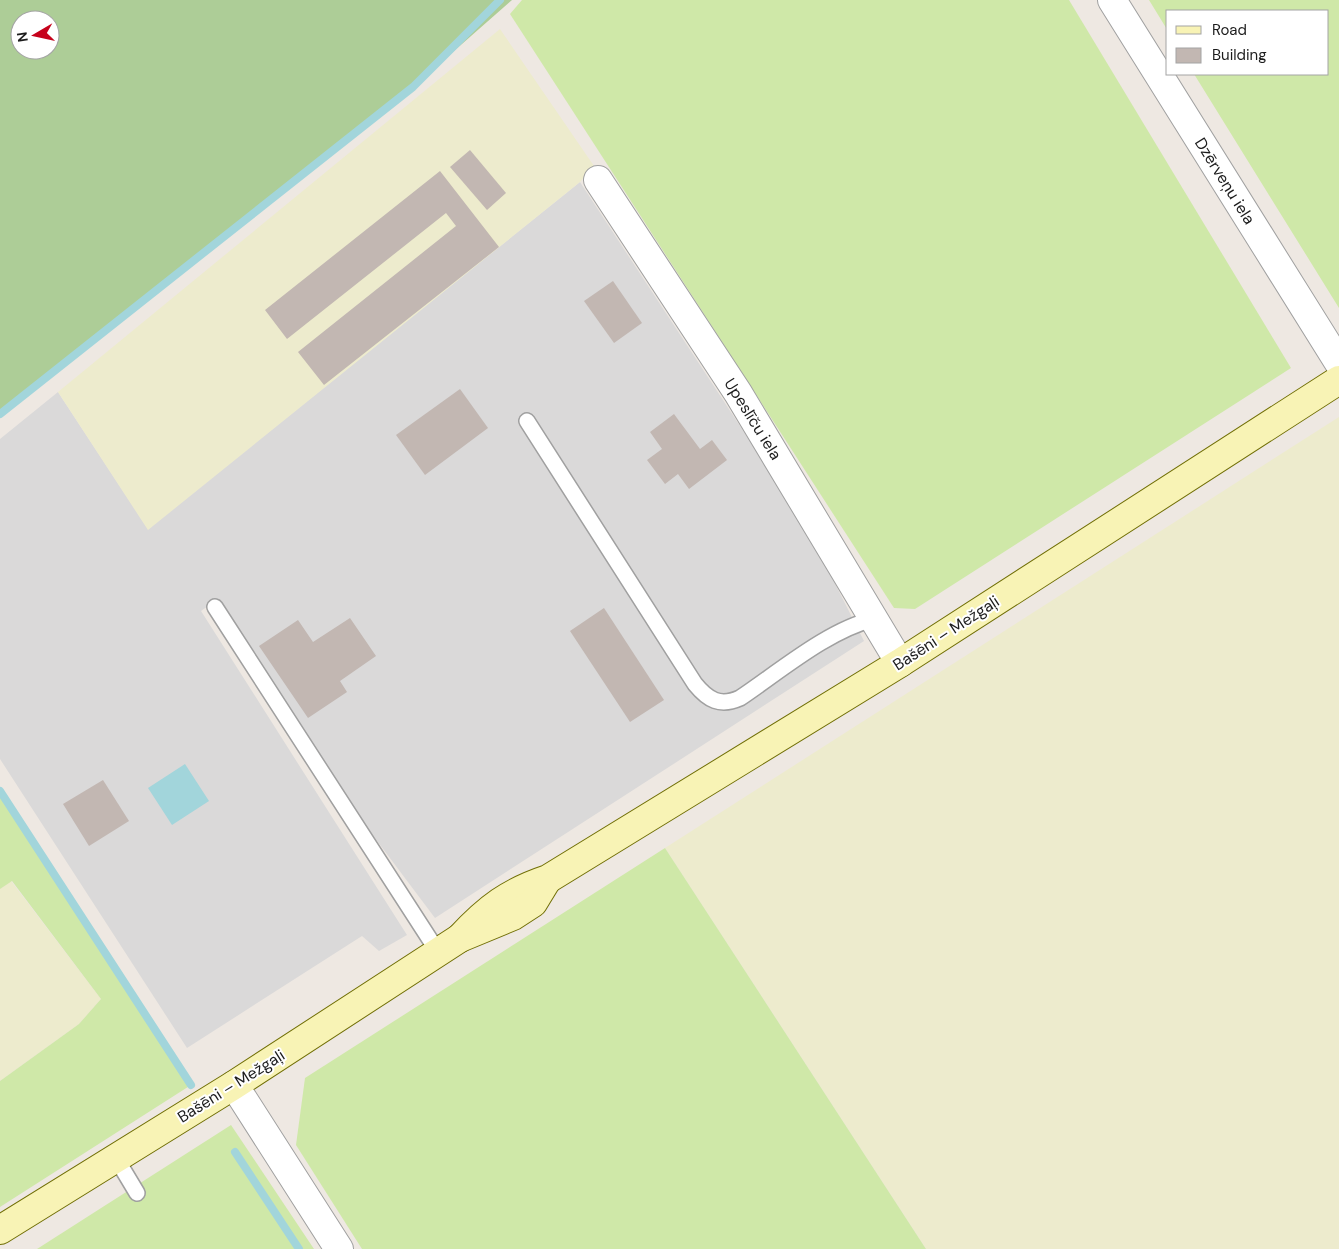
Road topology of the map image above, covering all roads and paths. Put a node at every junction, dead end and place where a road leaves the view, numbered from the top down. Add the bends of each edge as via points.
1 (1112, 0) edge
2 (598, 180) dead end
3 (1339, 363) edge
4 (1339, 380) edge
5 (527, 421) dead end
6 (215, 607) dead end
7 (874, 619) junction
8 (900, 662) junction
9 (449, 945) junction
10 (234, 1085) junction
11 (116, 1158) junction
12 (137, 1193) dead end
13 (0, 1230) edge
14 (339, 1249) edge

1 - 3 street, Dzērveņu iela
2 - 7 street, Upeslīču iela via 738,393
4 - 8 street, Bašēni – Mežgaļi
5 - 7 lane via 695,684 712,700 725,703 740,698 835,634 854,624
6 - 9 lane
7 - 8 street, Upeslīču iela
8 - 9 street, Bašēni – Mežgaļi via 548,879 504,898
9 - 10 street, Bašēni – Mežgaļi
10 - 11 street, Bašēni – Mežgaļi
10 - 14 street
11 - 12 lane
11 - 13 street, Bašēni – Mežgaļi

